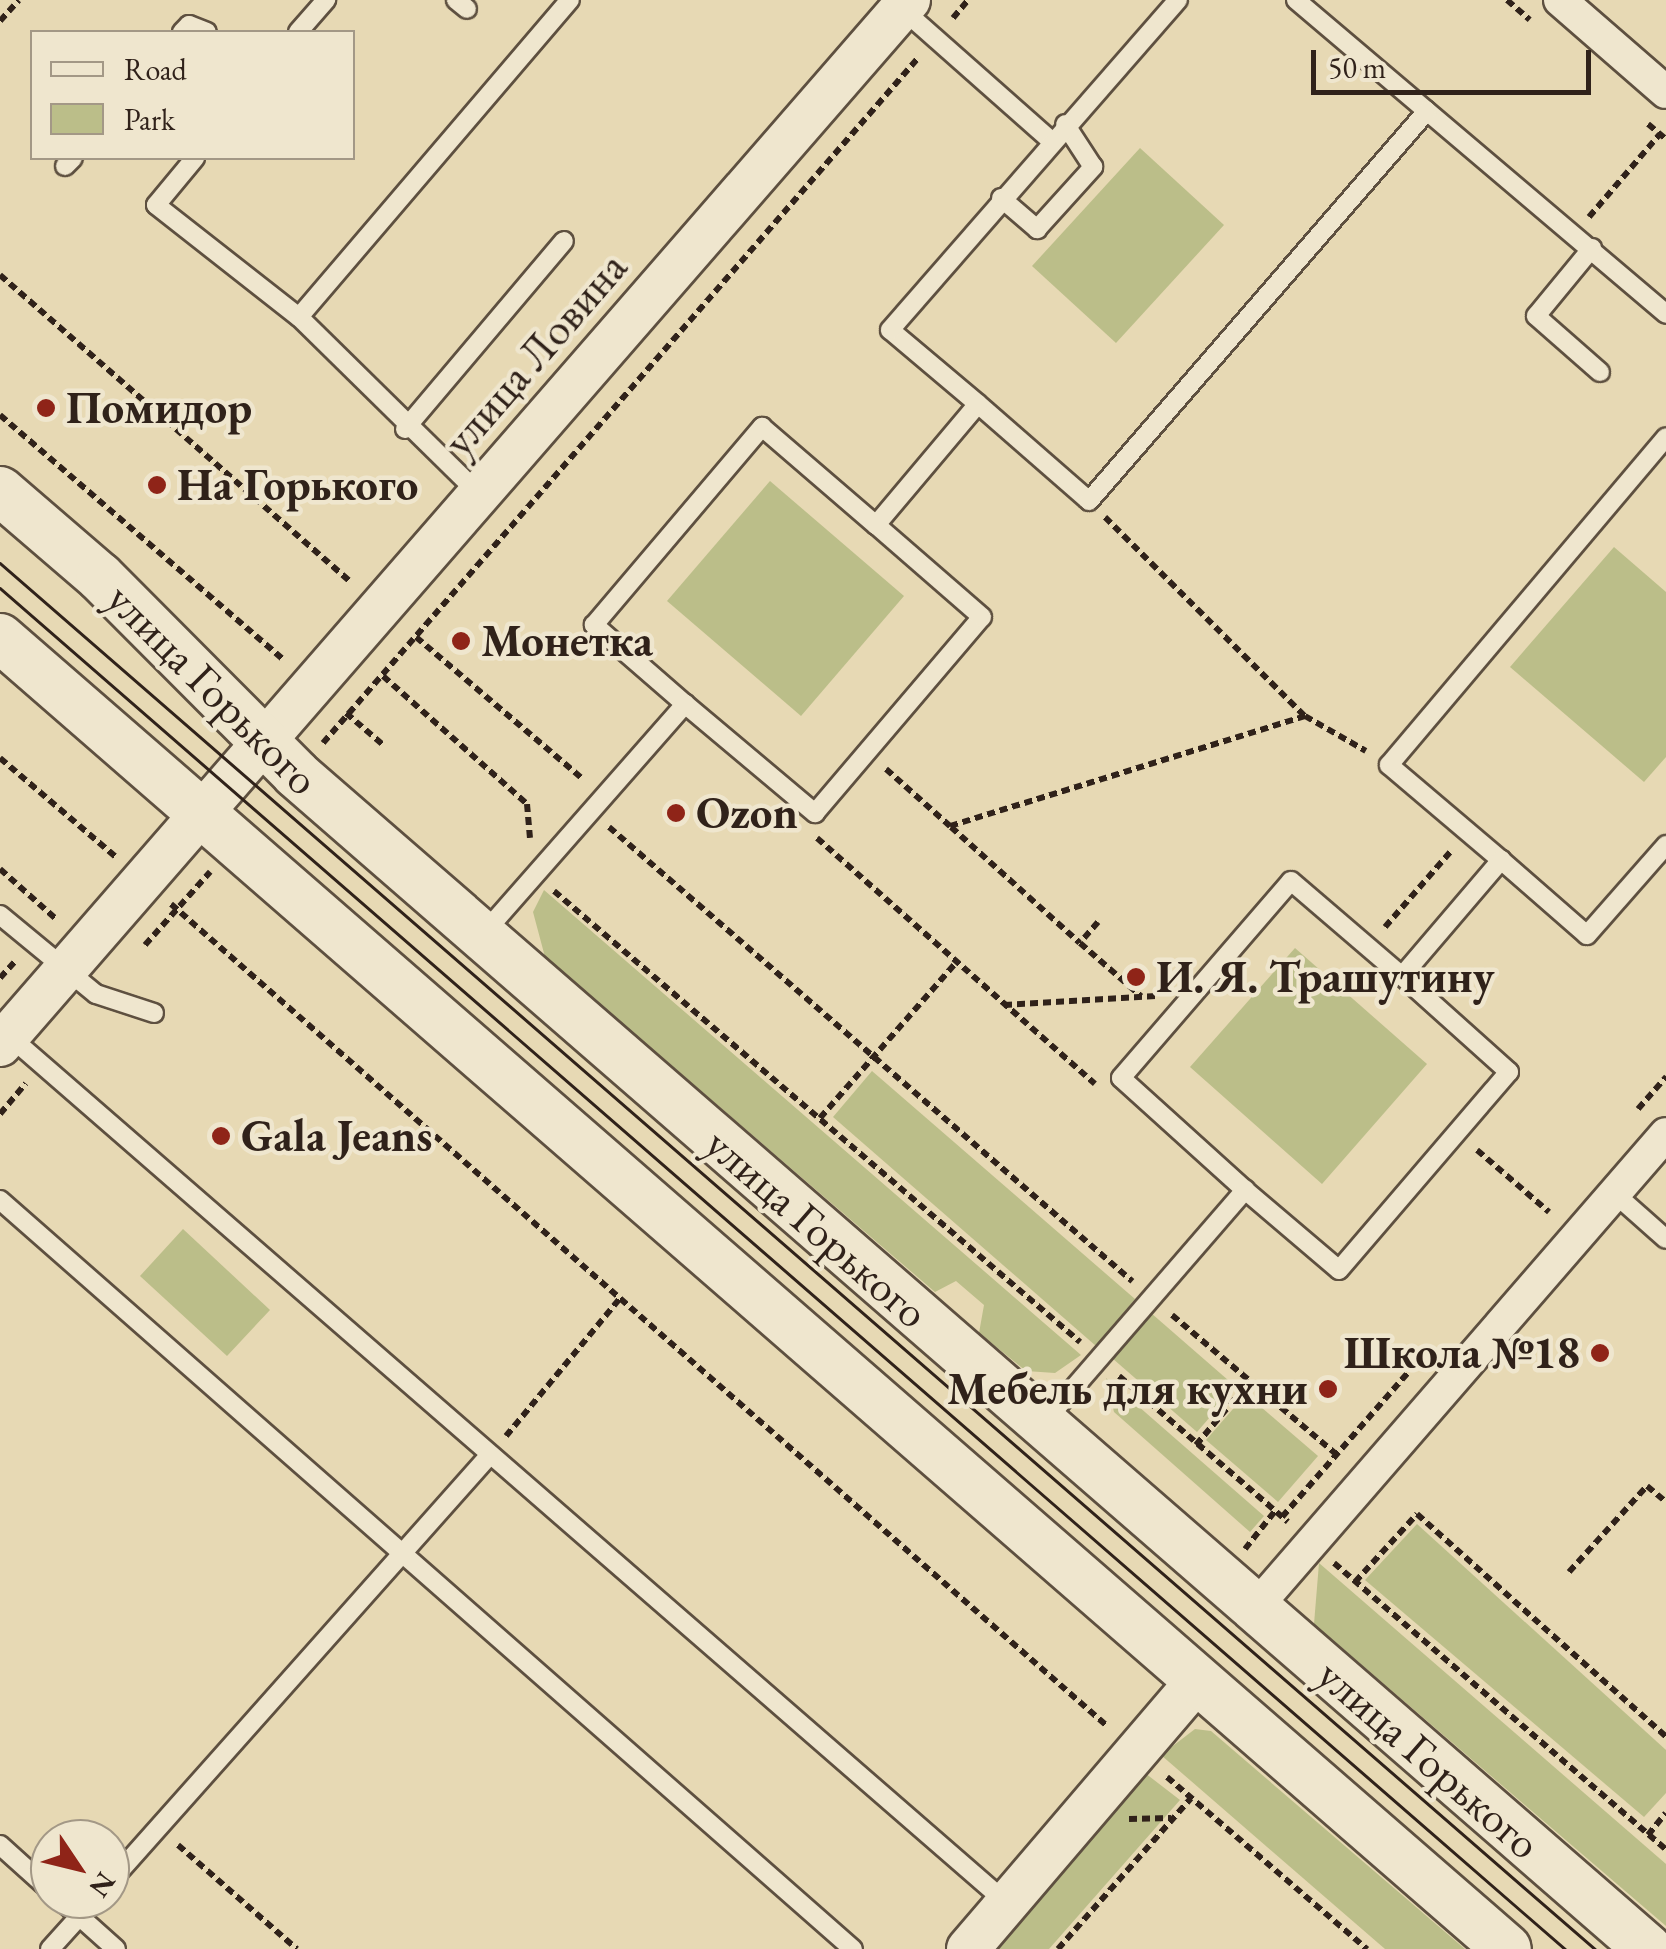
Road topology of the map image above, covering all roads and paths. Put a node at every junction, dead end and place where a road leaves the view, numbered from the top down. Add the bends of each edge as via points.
1 (18, 0) edge
2 (326, 0) edge
3 (968, 0) edge
4 (1178, 0) edge
5 (1296, 0) edge
6 (1560, 0) edge
7 (558, 4) edge
8 (905, 4) edge
9 (0, 21) edge
10 (300, 30) edge
11 (935, 38) junction
12 (1666, 91) edge
13 (1426, 112) junction
14 (1065, 124) junction
15 (1660, 134) dead end
16 (1050, 140) junction
17 (192, 160) edge
18 (1001, 198) junction
19 (1575, 234) junction
20 (564, 240) dead end
21 (1592, 248) junction
22 (0, 276) edge
23 (1666, 314) edge
24 (299, 317) junction
25 (1600, 372) dead end
26 (978, 404) junction
27 (0, 415) edge
28 (405, 429) junction
29 (1666, 437) edge
30 (0, 491) edge
31 (479, 494) junction
32 (1090, 500) junction
33 (876, 525) junction
34 (348, 581) dead end
35 (416, 637) junction
36 (0, 638) edge
37 (281, 658) dead end
38 (382, 676) junction
39 (685, 704) junction
40 (1305, 716) junction
41 (0, 758) edge
42 (280, 758) junction
43 (1388, 765) junction
44 (871, 782) dead end
45 (600, 794) junction
46 (815, 813) junction
47 (831, 826) dead end
48 (950, 826) junction
49 (217, 828) junction
50 (818, 841) junction
51 (1666, 844) edge
52 (1456, 845) dead end
53 (111, 852) dead end
54 (1501, 860) junction
55 (0, 869) edge
56 (534, 872) junction
57 (178, 911) junction
58 (0, 915) edge
59 (55, 918) dead end
60 (1098, 922) dead end
61 (481, 937) junction
62 (1080, 943) junction
63 (1368, 946) junction
64 (955, 964) junction
65 (1402, 976) junction
66 (79, 983) junction
67 (1194, 994) junction
68 (1141, 996) junction
69 (1003, 1005) junction
70 (154, 1013) dead end
71 (4, 1040) edge
72 (872, 1057) junction
73 (40, 1066) junction
74 (1121, 1078) junction
75 (0, 1114) edge
76 (820, 1118) dead end
77 (1457, 1133) junction
78 (1666, 1134) edge
79 (1244, 1190) junction
80 (1614, 1194) junction
81 (0, 1200) edge
82 (1549, 1212) dead end
83 (1666, 1239) edge
84 (1150, 1297) junction
85 (620, 1298) junction
86 (1250, 1381) junction
87 (1043, 1424) junction
88 (1196, 1445) dead end
89 (1336, 1454) dead end
90 (488, 1457) junction
91 (1666, 1502) edge
92 (402, 1554) junction
93 (1569, 1572) dead end
94 (1355, 1582) dead end
95 (1255, 1608) junction
96 (1198, 1680) junction
97 (1666, 1737) edge
98 (1139, 1753) junction
99 (1191, 1798) junction
100 (1666, 1813) edge
101 (1172, 1818) junction
102 (1122, 1820) dead end
103 (158, 1828) junction
104 (1648, 1835) dead end
105 (0, 1845) edge
106 (130, 1860) edge
107 (30, 1872) edge
108 (1008, 1904) junction
109 (76, 1919) edge
110 (82, 1919) edge
111 (50, 1949) edge
112 (116, 1949) edge
113 (297, 1949) edge
114 (853, 1949) edge
115 (968, 1949) edge
116 (1058, 1949) edge
117 (1368, 1949) edge
118 (1507, 1949) edge
119 (1648, 1949) edge

1 - 9 path
2 - 10 lane
3 - 11 path
4 - 14 lane
5 - 13 lane
6 - 12 street
7 - 24 lane
8 - 11 lane
8 - 31 street, улица Ловина
11 - 16 lane
11 - 35 path
13 - 19 lane
13 - 32 lane
14 - 16 lane
14 - 18 lane via 1093,168 1037,229
15 - 19 path
16 - 18 lane
17 - 24 lane via 156,205
18 - 26 lane via 890,330
19 - 21 lane
20 - 28 lane
21 - 23 lane
21 - 25 lane via 1536,316
22 - 34 path
24 - 28 lane
26 - 32 lane
26 - 33 lane
27 - 37 path
28 - 31 lane
29 - 43 lane
30 - 42 main road, улица Горького
31 - 42 street, улица Ловина
32 - 40 path
33 - 39 lane via 762,427 594,624
33 - 46 lane via 982,616
35 - 38 path
35 - 45 path
36 - 49 main road, улица Горького
38 - 42 path
38 - 56 path via 528,804
39 - 45 lane
39 - 46 lane
40 - 43 path
40 - 48 path
41 - 53 path
42 - 49 street, улица Ловина
42 - 61 main road, улица Горького
43 - 54 lane
44 - 48 path via 884,768
45 - 56 lane
45 - 72 path via 610,830
46 - 50 path
47 - 50 path
48 - 62 path
49 - 57 path
49 - 66 street, улица Ловина
49 - 96 main road, улица Горького
50 - 64 path
51 - 54 lane via 1587,935
52 - 63 path
54 - 65 lane
55 - 59 path
56 - 61 lane
57 - 66 path
57 - 85 path
58 - 66 lane
60 - 62 path
61 - 87 main road, улица Горького
62 - 68 path
63 - 65 lane
63 - 67 lane via 1291,881
64 - 69 path
64 - 72 path
65 - 77 lane via 1509,1072
66 - 70 lane
66 - 71 street, улица Ловина
67 - 68 path
67 - 74 lane
68 - 69 path
69 - 74 path via 1107,1094
71 - 73 lane
72 - 76 path
72 - 84 path
73 - 75 path
73 - 90 lane
74 - 79 lane
77 - 79 lane via 1339,1270
77 - 82 path
78 - 80 street
79 - 84 lane
80 - 83 lane
80 - 95 street
81 - 92 lane
84 - 86 path
84 - 87 lane
85 - 90 path
85 - 98 path
86 - 88 path
86 - 89 path
87 - 95 main road, улица Горького
90 - 92 lane
90 - 108 lane
91 - 93 path via 1647,1486
92 - 103 lane
92 - 114 lane
94 - 97 path via 1417,1514
95 - 119 main road, улица Горького
96 - 98 street
96 - 118 main road, улица Горького
98 - 99 path
98 - 108 street
99 - 101 path
99 - 117 path
100 - 104 path
101 - 102 path
101 - 116 path
103 - 106 lane
103 - 113 path
105 - 107 lane
108 - 115 street
109 - 111 lane
110 - 112 lane

